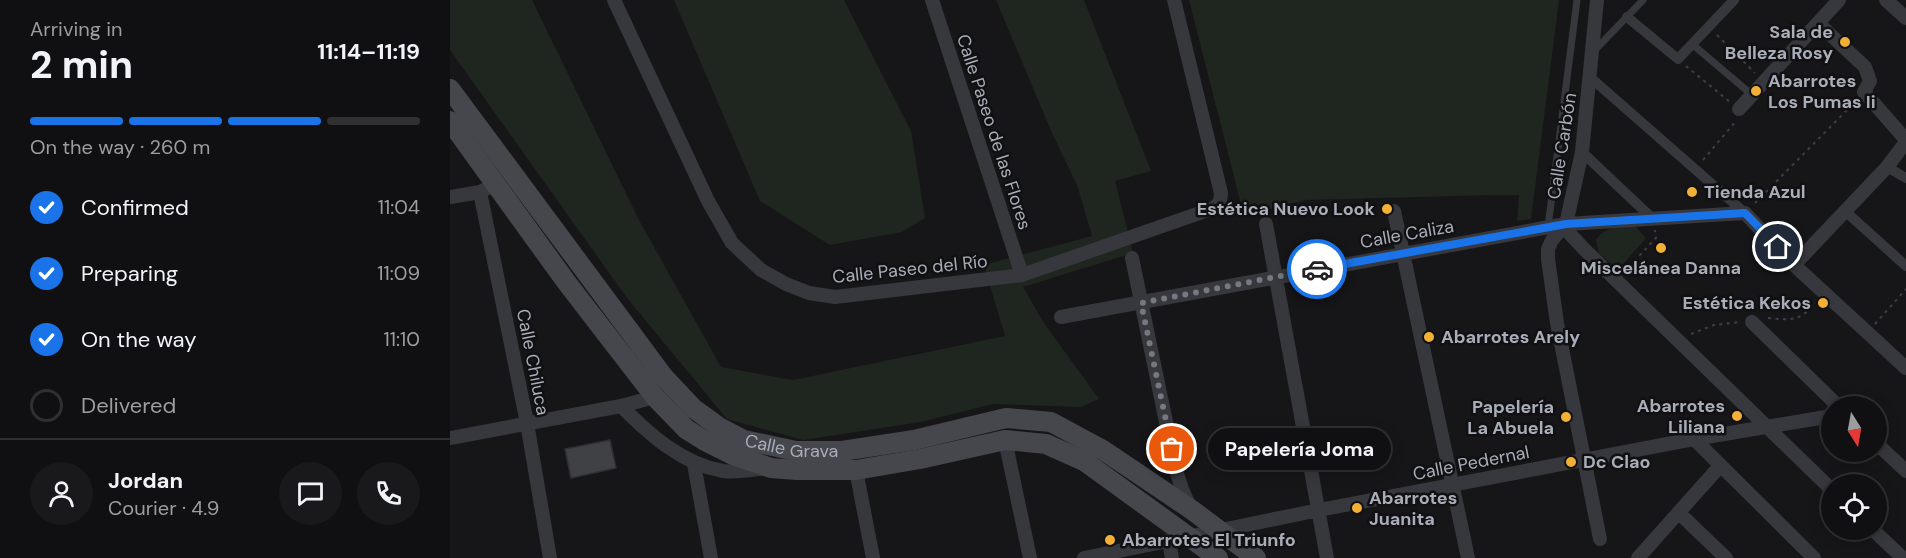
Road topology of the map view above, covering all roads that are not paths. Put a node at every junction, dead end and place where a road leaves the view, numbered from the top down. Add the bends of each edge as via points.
1 (614, 0) edge
2 (932, 0) edge
3 (1174, 0) edge
4 (1577, 0) edge
5 (1597, 0) edge
6 (1643, 0) edge
7 (1734, 0) edge
8 (1839, 0) edge
9 (1886, 0) edge
10 (1627, 17) junction
11 (1906, 18) edge
12 (1818, 23) junction
13 (1692, 44) junction
14 (1593, 53) junction
15 (1591, 78) junction
16 (450, 89) edge
17 (1751, 94) junction
18 (1739, 109) road end
19 (450, 122) edge
20 (1906, 141) edge
21 (1582, 152) junction
22 (1887, 167) junction
23 (1906, 178) edge
24 (488, 188) junction
25 (450, 197) edge
26 (1394, 211) dead end
27 (1845, 211) junction
28 (1745, 213) junction
29 (1654, 220) junction
30 (1266, 224) dead end
31 (1566, 224) junction
32 (1548, 228) junction
33 (1403, 253) junction
34 (1132, 258) dead end
35 (1794, 265) junction
36 (1906, 266) edge
37 (1022, 275) junction
38 (1274, 277) junction
39 (1141, 303) junction
40 (1061, 317) dead end
41 (1752, 322) dead end
42 (1906, 368) edge
43 (1828, 396) edge
44 (655, 397) junction
45 (621, 406) junction
46 (1821, 418) edge
47 (526, 423) junction
48 (1765, 428) junction
49 (450, 438) edge
50 (1694, 439) junction
51 (1005, 440) junction
52 (1887, 453) edge
53 (1584, 460) junction
54 (693, 464) junction
55 (1720, 465) junction
56 (771, 468) junction
57 (856, 470) junction
58 (1906, 471) edge
59 (1821, 480) edge
60 (1454, 484) junction
61 (1192, 510) junction
62 (1318, 510) junction
63 (1679, 513) junction
64 (1219, 531) junction
65 (1189, 537) junction
66 (1600, 539) dead end
67 (1169, 540) junction
68 (1884, 540) edge
69 (550, 558) edge
70 (711, 558) edge
71 (873, 558) edge
72 (1030, 558) edge
73 (1083, 558) edge
74 (1172, 558) edge
75 (1218, 558) edge
76 (1256, 558) edge
77 (1327, 558) edge
78 (1468, 558) edge
79 (1638, 558) edge
80 (1726, 558) edge
81 (1814, 558) edge
82 (1903, 558) edge

1 - 37 street, Calle Paseo del Río via 708,201 732,243 760,270 801,290 835,297
2 - 37 street, Calle Paseo de las Flores
3 - 37 street, Calle Paseo del Río via 1220,202 1214,208
4 - 32 lane
5 - 14 street, Calle Carbón
6 - 10 lane
7 - 13 street
8 - 12 street
9 - 11 street
10 - 13 street via 1678,59
10 - 14 lane
12 - 17 street
12 - 20 street via 1865,67 1870,81 1864,92
13 - 17 lane
14 - 15 street, Calle Carbón
15 - 21 street, Calle Carbón
15 - 28 street
16 - 61 main road, Calle Grava via 663,376 693,408 718,427 744,440 796,451 842,450 914,440 1006,418 1051,422 1103,450
17 - 18 street
19 - 24 main road, Calle Grava
20 - 22 street
21 - 29 street
21 - 31 street, Calle Carbón
22 - 23 street
22 - 27 street
24 - 25 street
24 - 44 main road, Calle Grava
24 - 47 street, Calle Chiluca
26 - 33 street
27 - 35 street
27 - 36 street
28 - 29 street, Calle Caliza
28 - 35 street
29 - 31 street, Calle Caliza
30 - 38 street
31 - 32 street, Calle Caliza
31 - 48 street via 1576,241
31 - 53 street, Calle Carbón via 1552,240 1548,259
32 - 33 street, Calle Caliza
33 - 38 street, Calle Caliza
33 - 60 street
34 - 39 street
35 - 42 street
38 - 39 street, Calle Caliza
38 - 62 street
39 - 40 street, Calle Caliza
39 - 61 street via 1176,470
41 - 43 street
44 - 45 street
44 - 56 main road, Calle Grava via 686,429 705,441
45 - 47 street
45 - 54 street via 644,429
46 - 48 street, Calle Pedernal
47 - 49 street
47 - 69 street, Calle Chiluca
48 - 50 street, Calle Pedernal
48 - 59 street
50 - 53 street, Calle Pedernal
50 - 55 street
51 - 57 main road, Calle Grava
51 - 65 main road, Calle Grava via 1046,444 1084,461
51 - 72 street
52 - 58 street
53 - 60 street, Calle Pedernal
53 - 66 street, Calle Carbón
54 - 56 street via 725,472
54 - 70 street
55 - 63 street
55 - 81 street
56 - 57 main road, Calle Grava
57 - 71 street
60 - 62 street, Calle Pedernal
60 - 78 street
61 - 64 main road, Calle Grava
62 - 64 street, Calle Pedernal
62 - 77 street
63 - 79 street
63 - 80 street
64 - 65 street, Calle Pedernal
64 - 76 main road, Calle Grava
65 - 67 street, Calle Pedernal
65 - 75 main road, Calle Grava
67 - 73 street, Calle Pedernal
67 - 74 street
68 - 82 street

